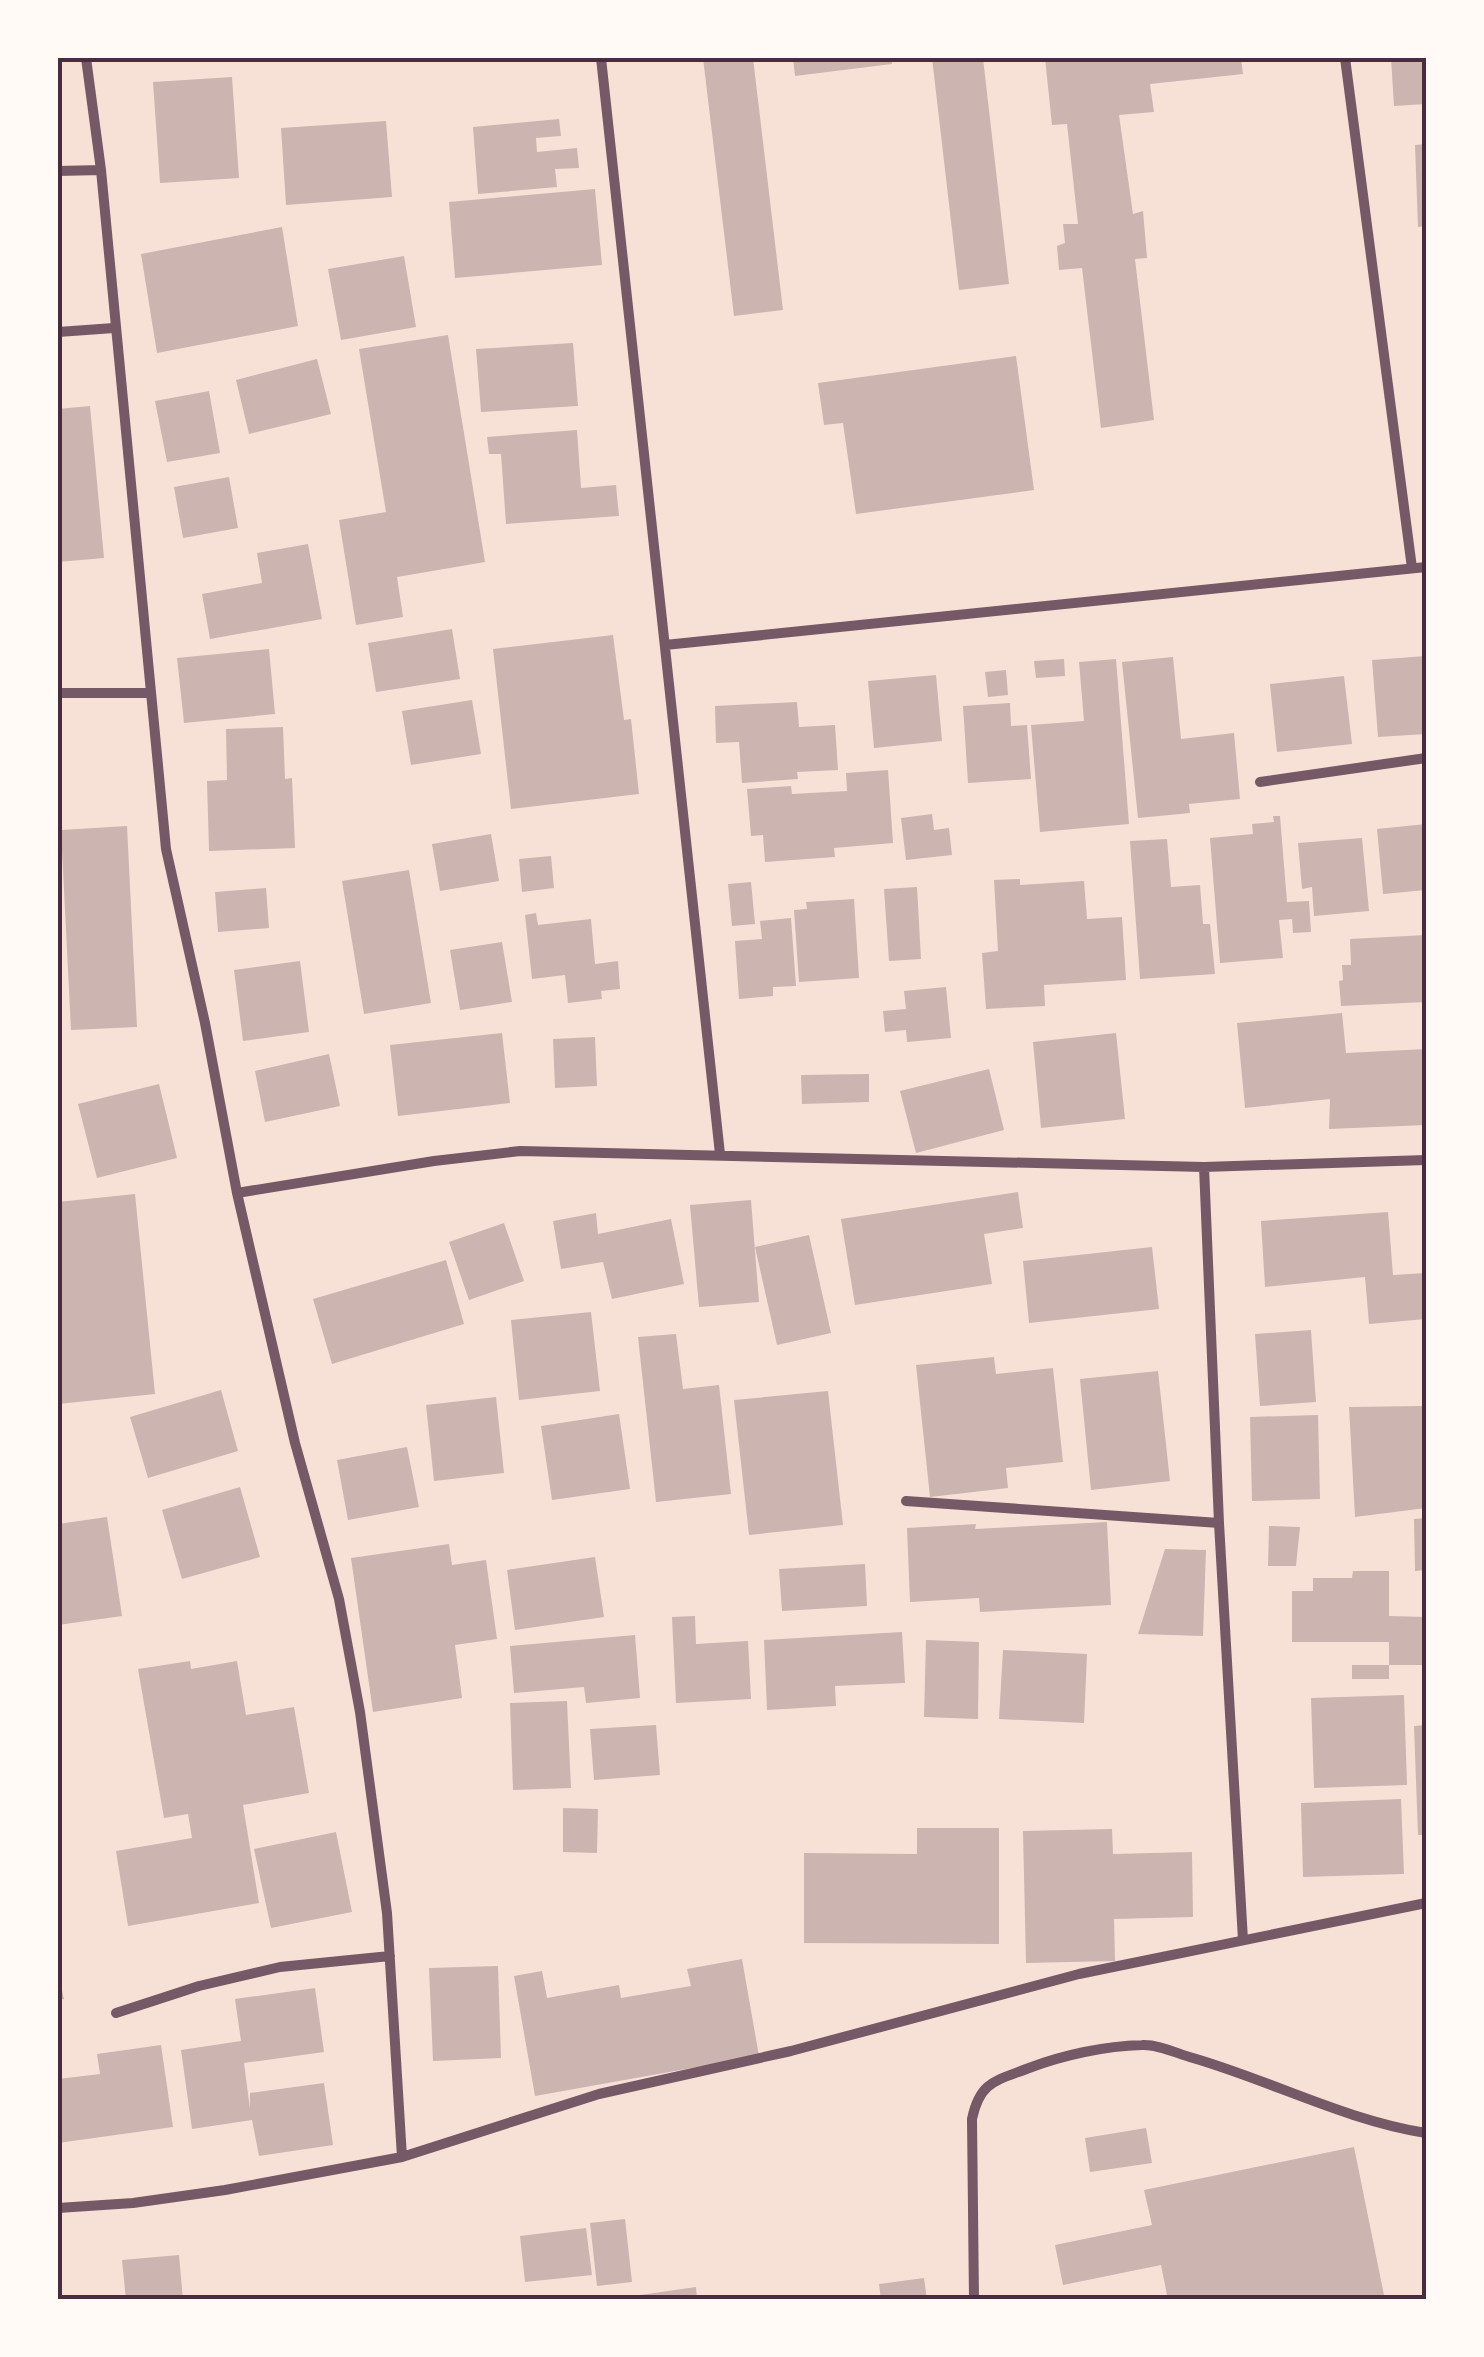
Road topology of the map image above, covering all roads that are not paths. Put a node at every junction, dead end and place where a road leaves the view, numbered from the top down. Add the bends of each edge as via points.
1 (86, 58) edge
2 (602, 58) edge
3 (1345, 58) edge
4 (101, 170) junction
5 (58, 171) edge
6 (114, 328) junction
7 (58, 332) edge
8 (1426, 567) edge
9 (1412, 568) junction
10 (665, 646) junction
11 (58, 692) edge
12 (150, 693) junction
13 (1426, 758) edge
14 (1260, 782) dead end
15 (720, 1154) junction
16 (1426, 1160) edge
17 (1204, 1168) junction
18 (237, 1193) junction
19 (906, 1501) dead end
20 (1219, 1523) junction
21 (1426, 1902) edge
22 (1243, 1940) junction
23 (390, 1956) junction
24 (116, 2014) dead end
25 (1426, 2133) edge
26 (402, 2157) junction
27 (58, 2208) edge
28 (974, 2300) edge

1 - 4 street
2 - 10 street
3 - 9 street
4 - 5 street
4 - 6 street
6 - 7 street
6 - 12 street
8 - 9 street
9 - 10 street
10 - 15 street
11 - 12 street
12 - 18 street via 166,849
13 - 14 street
15 - 17 street
15 - 18 street via 520,1152
16 - 17 street
17 - 20 street
18 - 23 street via 339,1599
19 - 20 street
20 - 22 street
21 - 22 street
22 - 26 street via 1079,1974 599,2094
23 - 24 street via 280,1968
23 - 26 street
25 - 28 street via 1315,2104 1145,2044 1054,2058 987,2084 976,2099
26 - 27 street via 226,2190

